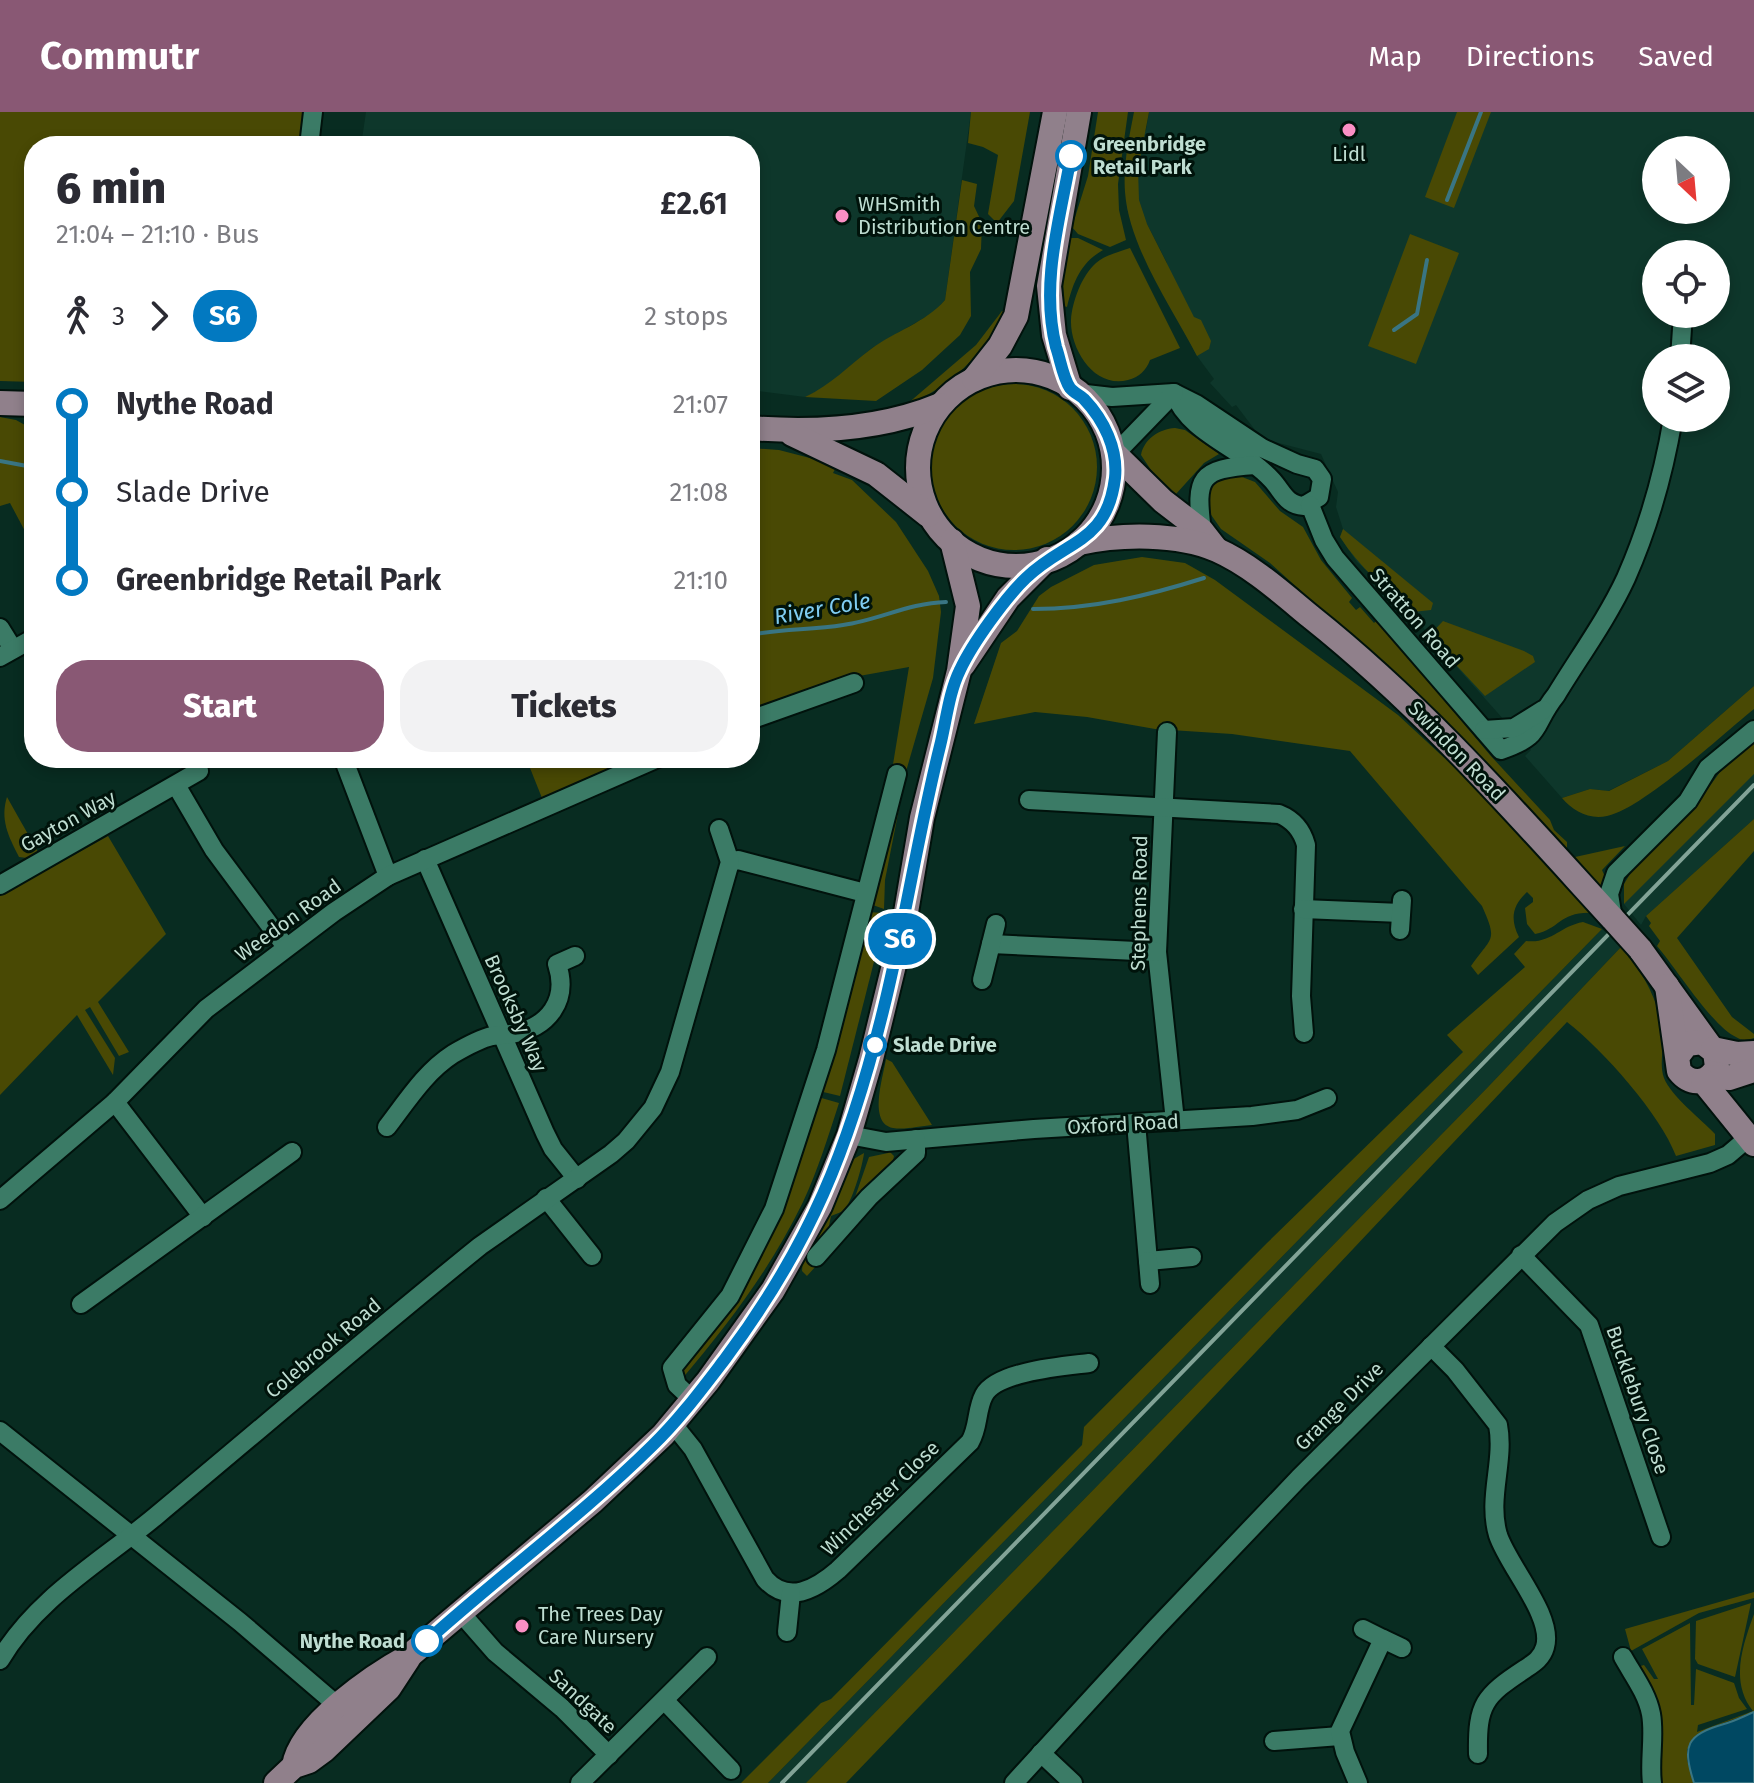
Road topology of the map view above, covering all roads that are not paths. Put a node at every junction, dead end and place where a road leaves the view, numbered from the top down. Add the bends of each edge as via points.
1 (313, 112) edge
2 (1055, 112) edge
3 (1079, 112) edge
4 (310, 136) edge
5 (974, 379) junction
6 (1074, 391) junction
7 (1174, 393) junction
8 (0, 403) edge
9 (24, 404) edge
10 (940, 405) junction
11 (760, 429) edge
12 (785, 431) junction
13 (1671, 432) edge
14 (1115, 454) junction
15 (1297, 464) junction
16 (1255, 465) junction
17 (1281, 491) junction
18 (1310, 505) junction
19 (932, 519) junction
20 (1209, 540) junction
21 (952, 541) junction
22 (1079, 543) junction
23 (1048, 558) junction
24 (0, 628) edge
25 (7, 653) edge
26 (959, 671) junction
27 (854, 683) dead end
28 (1543, 710) junction
29 (760, 718) edge
30 (1484, 730) junction
31 (1754, 730) edge
32 (1167, 732) dead end
33 (347, 768) edge
34 (635, 768) edge
35 (199, 771) dead end
36 (897, 774) dead end
37 (176, 785) junction
38 (1029, 800) dead end
39 (1163, 809) junction
40 (719, 829) dead end
41 (425, 859) junction
42 (730, 862) junction
43 (388, 876) junction
44 (0, 885) edge
45 (865, 893) junction
46 (1303, 909) junction
47 (1401, 914) dead end
48 (1613, 919) junction
49 (996, 924) dead end
50 (991, 944) junction
51 (286, 947) junction
52 (1157, 952) junction
53 (575, 956) dead end
54 (982, 980) dead end
55 (1667, 986) junction
56 (1304, 1033) dead end
57 (503, 1035) junction
58 (1712, 1048) junction
59 (1754, 1053) edge
60 (1677, 1057) junction
61 (1754, 1070) edge
62 (1707, 1079) junction
63 (1327, 1098) dead end
64 (115, 1102) junction
65 (1175, 1121) junction
66 (1136, 1123) junction
67 (387, 1127) dead end
68 (849, 1135) junction
69 (1752, 1136) edge
70 (916, 1139) junction
71 (292, 1152) dead end
72 (577, 1179) junction
73 (546, 1198) junction
74 (0, 1200) edge
75 (203, 1217) junction
76 (1521, 1255) junction
77 (592, 1256) dead end
78 (816, 1257) dead end
79 (1192, 1257) dead end
80 (1148, 1261) junction
81 (1150, 1284) dead end
82 (81, 1304) dead end
83 (1431, 1346) junction
84 (1089, 1363) dead end
85 (693, 1400) junction
86 (673, 1424) junction
87 (0, 1431) edge
88 (132, 1535) junction
89 (1661, 1537) dead end
90 (791, 1593) junction
91 (460, 1612) junction
92 (1363, 1629) dead end
93 (787, 1632) dead end
94 (1383, 1639) junction
95 (1402, 1648) dead end
96 (707, 1657) dead end
97 (1623, 1657) dead end
98 (0, 1660) edge
99 (665, 1701) junction
100 (346, 1714) junction
101 (1340, 1736) junction
102 (1274, 1741) dead end
103 (1041, 1753) junction
104 (1478, 1754) dead end
105 (609, 1755) junction
106 (731, 1770) dead end
107 (276, 1783) edge
108 (580, 1783) edge
109 (1014, 1783) edge
110 (1073, 1783) edge
111 (1358, 1783) edge
112 (1652, 1783) edge

1 - 4 street
2 - 5 main road via 1016,316
3 - 6 main road via 1049,286 1054,335
5 - 6 main road via 1024,371
5 - 10 main road
6 - 7 street via 1112,397
6 - 14 main road via 1096,414
7 - 14 street
7 - 15 street
7 - 16 street via 1187,415
8 - 9 main road
10 - 12 main road via 886,423
10 - 19 main road via 926,428 918,459 920,490
11 - 12 main road
12 - 19 main road via 876,474
13 - 28 street via 1625,580
14 - 20 main road, Swindon Road
14 - 22 main road via 1108,504
15 - 17 street via 1285,472
15 - 18 street via 1310,465 1322,479 1322,491
16 - 17 street
16 - 20 street via 1225,467 1205,479 1198,497
17 - 18 street via 1293,504
18 - 30 street, Stratton Road via 1335,558
19 - 21 main road
20 - 22 main road, Swindon Road via 1138,536
20 - 48 main road, Swindon Road via 1289,599 1408,700
21 - 23 main road via 971,554 1001,563
21 - 26 main road via 968,606
22 - 23 main road
23 - 26 main road via 1008,598
24 - 25 street
26 - 68 main road via 922,818 887,994
27 - 29 street via 806,709
28 - 30 street via 1514,728
28 - 30 street, Stratton Road via 1524,743 1501,750
31 - 48 street via 1708,768 1688,801 1616,873 1609,894
32 - 39 street, Stephens Road
33 - 43 street
34 - 41 street, Weedon Road
35 - 37 street, Gayton Way
36 - 45 street
37 - 44 street, Gayton Way
37 - 51 street via 214,850
38 - 39 street
39 - 46 street via 1279,814 1292,821 1306,845
39 - 52 street, Stephens Road
40 - 42 street
41 - 43 street, Weedon Road
41 - 57 street, Brooksby Way
42 - 45 street
42 - 72 street, Colebrook Road via 663,1090 626,1141
43 - 51 street, Weedon Road
45 - 85 street via 820,1071 774,1209 730,1296 673,1365 674,1381
46 - 47 street
46 - 56 street
48 - 55 main road, Swindon Road, bridge
49 - 50 street
50 - 52 street
50 - 54 street
51 - 64 street, Weedon Road via 206,1009
52 - 65 street, Stephens Road
53 - 57 street via 557,964 562,990 551,1014
55 - 58 main road, Swindon Road
55 - 60 main road, Swindon Road
57 - 67 street via 467,1047 435,1068
57 - 72 street, Brooksby Way via 549,1141
58 - 59 main road
58 - 60 main road via 1691,1042
58 - 62 main road via 1718,1062
60 - 62 main road via 1683,1077
61 - 62 main road
62 - 69 main road
63 - 65 street, Oxford Road via 1297,1110
64 - 74 street, Weedon Road
64 - 75 street
65 - 66 street, Oxford Road
66 - 70 street, Oxford Road
66 - 80 street
68 - 70 street, Oxford Road via 886,1142
68 - 85 main road via 820,1206 773,1290
69 - 76 street, Grange Drive via 1710,1163 1619,1186 1588,1200
70 - 78 street via 916,1153
71 - 75 street
72 - 73 street, Colebrook Road
73 - 77 street
73 - 88 street, Colebrook Road via 457,1265
75 - 82 street
76 - 83 street, Grange Drive
76 - 89 street, Bucklebury Close via 1589,1325
79 - 80 street
80 - 81 street
83 - 103 street, Grange Drive via 1229,1551
83 - 104 street via 1498,1425 1498,1533 1546,1633 1541,1656 1484,1704
84 - 90 street, Winchester Close via 1029,1372 994,1384 983,1396 970,1442 849,1559 818,1584
85 - 86 main road
86 - 90 street via 693,1449 765,1579
86 - 91 main road via 593,1501
87 - 88 street
88 - 98 street, Colebrook Road via 34,1614
88 - 100 street
90 - 93 street
91 - 100 main road via 409,1656 389,1688
91 - 105 street, Sandgate via 495,1652
92 - 94 street
94 - 95 street
94 - 101 street
96 - 99 street, Sandgate
97 - 112 street via 1650,1708
99 - 105 street, Sandgate
99 - 106 street
100 - 107 main road via 324,1750
101 - 102 street
101 - 111 street
103 - 109 street, Grange Drive
103 - 110 street
105 - 108 street, Sandgate

